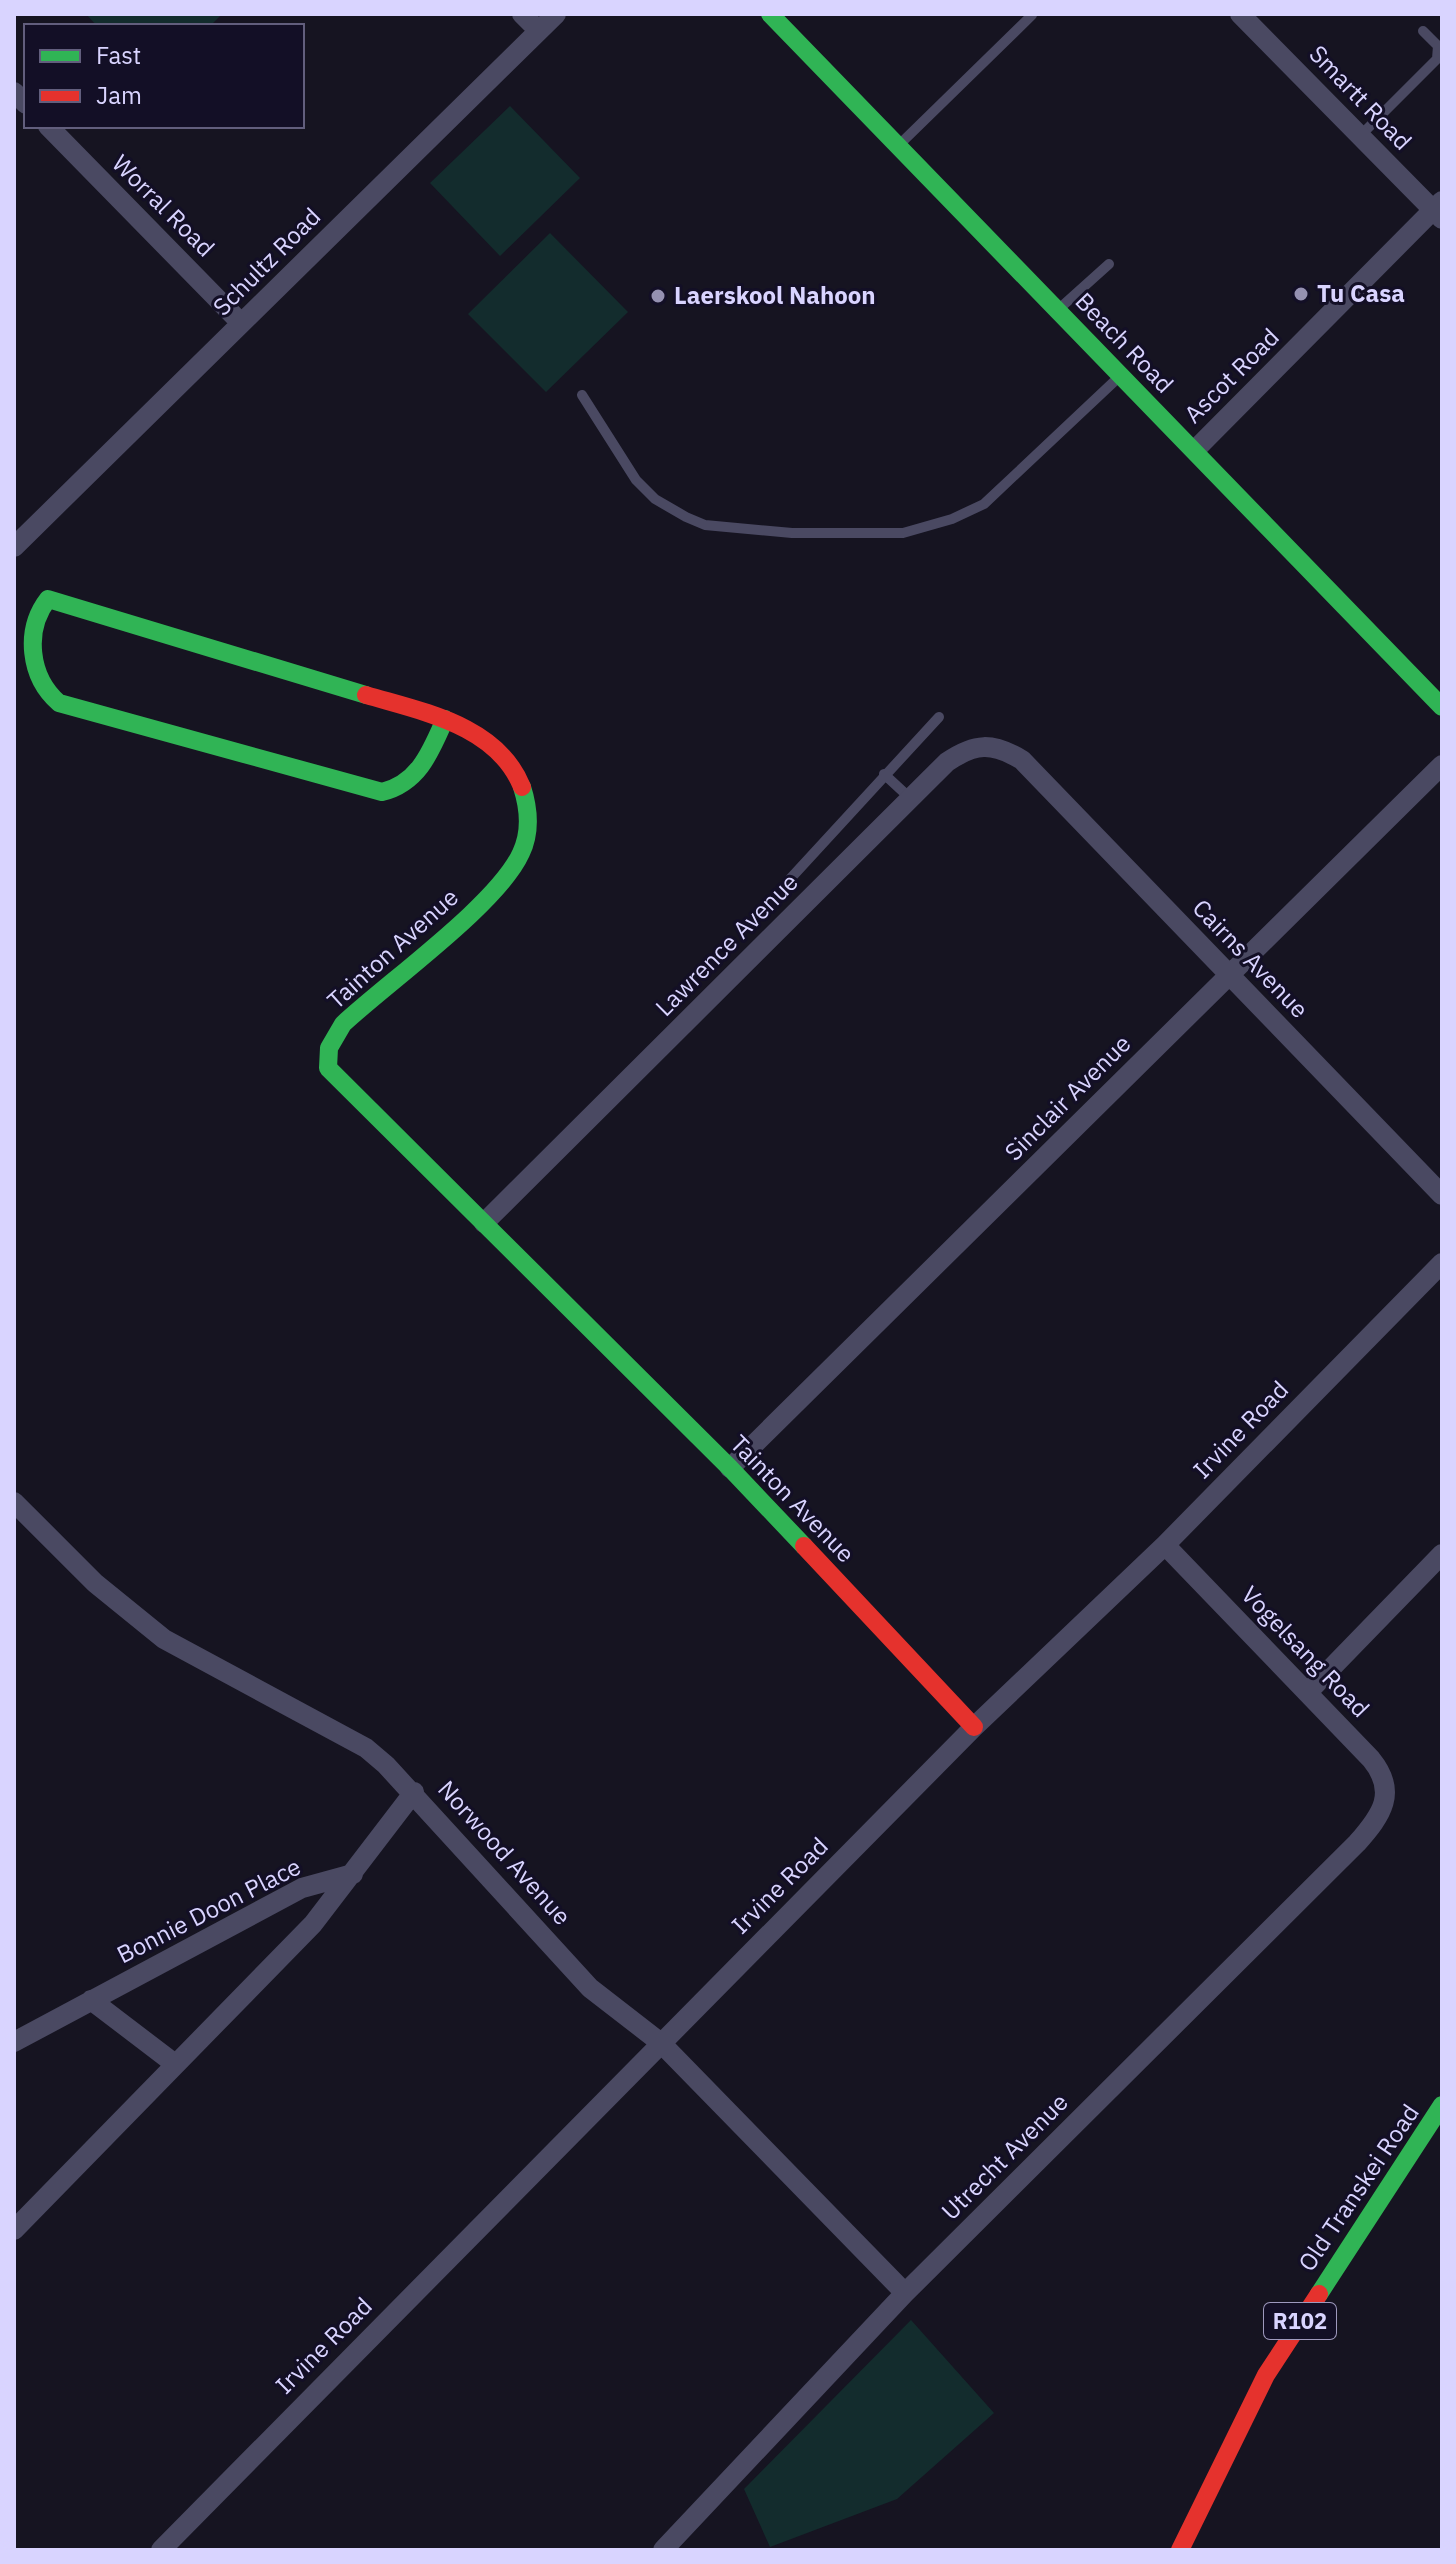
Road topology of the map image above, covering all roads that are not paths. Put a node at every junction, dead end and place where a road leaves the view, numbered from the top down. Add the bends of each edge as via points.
1 (522, 14) edge
2 (556, 14) edge
3 (770, 14) edge
4 (1240, 14) edge
5 (1032, 15) edge
6 (538, 30) junction
7 (1423, 31) dead end
8 (50, 128) edge
9 (1360, 136) junction
10 (898, 145) junction
11 (1439, 210) edge
12 (1109, 264) dead end
13 (1058, 309) junction
14 (241, 323) junction
15 (1121, 374) junction
16 (582, 395) dead end
17 (1195, 450) junction
18 (14, 547) edge
19 (1442, 707) edge
20 (939, 717) dead end
21 (445, 719) junction
22 (1022, 760) joint
23 (1442, 765) edge
24 (884, 774) junction
25 (911, 799) junction
26 (790, 879) dead end
27 (1228, 976) junction
28 (1442, 1195) edge
29 (484, 1223) junction
30 (1442, 1263) edge
31 (730, 1468) junction
32 (16, 1504) edge
33 (1165, 1545) junction
34 (1442, 1554) edge
35 (1309, 1691) junction
36 (974, 1727) junction
37 (414, 1792) junction
38 (1386, 1804) joint
39 (353, 1874) junction
40 (91, 2000) junction
41 (14, 2042) edge
42 (661, 2043) junction
43 (175, 2064) junction
44 (1442, 2105) edge
45 (14, 2230) edge
46 (905, 2293) junction
47 (161, 2550) edge
48 (663, 2550) edge
49 (1180, 2550) edge

1 - 6 street
2 - 6 street, Schultz Road
3 - 10 street, Beach Road
4 - 9 street, Smartt Road
5 - 10 lane
6 - 14 street, Schultz Road
7 - 9 lane via 1438,46 1437,59
8 - 14 street, Worral Road
9 - 11 street, Smartt Road
10 - 13 street, Beach Road
11 - 17 street, Ascot Road
12 - 13 lane
13 - 15 street, Beach Road
14 - 18 street, Schultz Road
15 - 16 lane via 984,504 903,533 792,533 705,525 686,517 636,480
15 - 17 street, Beach Road
17 - 19 street, Beach Road
20 - 24 lane
21 - 21 street, Tainton Avenue via 48,599 38,613 35,666 42,689 59,703 382,792 400,787 417,773
21 - 29 street, Tainton Avenue via 493,744 511,766 529,812 525,842 519,859 495,889 343,1024 327,1061 336,1078
22 - 25 street, Lawrence Avenue via 991,745 978,745 947,762
22 - 27 street, Cairns Avenue
23 - 27 street, Sinclair Avenue
24 - 25 lane
24 - 26 lane
25 - 29 street, Lawrence Avenue
27 - 28 street, Cairns Avenue
27 - 31 street, Sinclair Avenue
29 - 31 street, Tainton Avenue
30 - 33 street, Irvine Road
31 - 36 street, Tainton Avenue
32 - 37 street, Norwood Avenue via 95,1583 152,1630 366,1748
33 - 35 street, Vogelsang Road
33 - 36 street, Irvine Road
34 - 35 street
35 - 38 street, Vogelsang Road via 1379,1769 1388,1793
36 - 42 street, Irvine Road
37 - 39 street, Bonnie Doon Place
37 - 42 street, Norwood Avenue via 590,1988
38 - 46 street, Utrecht Avenue via 1357,1843
39 - 40 street, Bonnie Doon Place via 302,1888
39 - 43 street, Bonnie Doon Place via 313,1924
40 - 41 street, Bonnie Doon Place
40 - 43 street
42 - 46 street, Norwood Avenue
42 - 47 street, Irvine Road
43 - 45 street, Bonnie Doon Place
44 - 49 street, Old Transkei Road / R102 via 1266,2375
46 - 48 street, Utrecht Avenue

